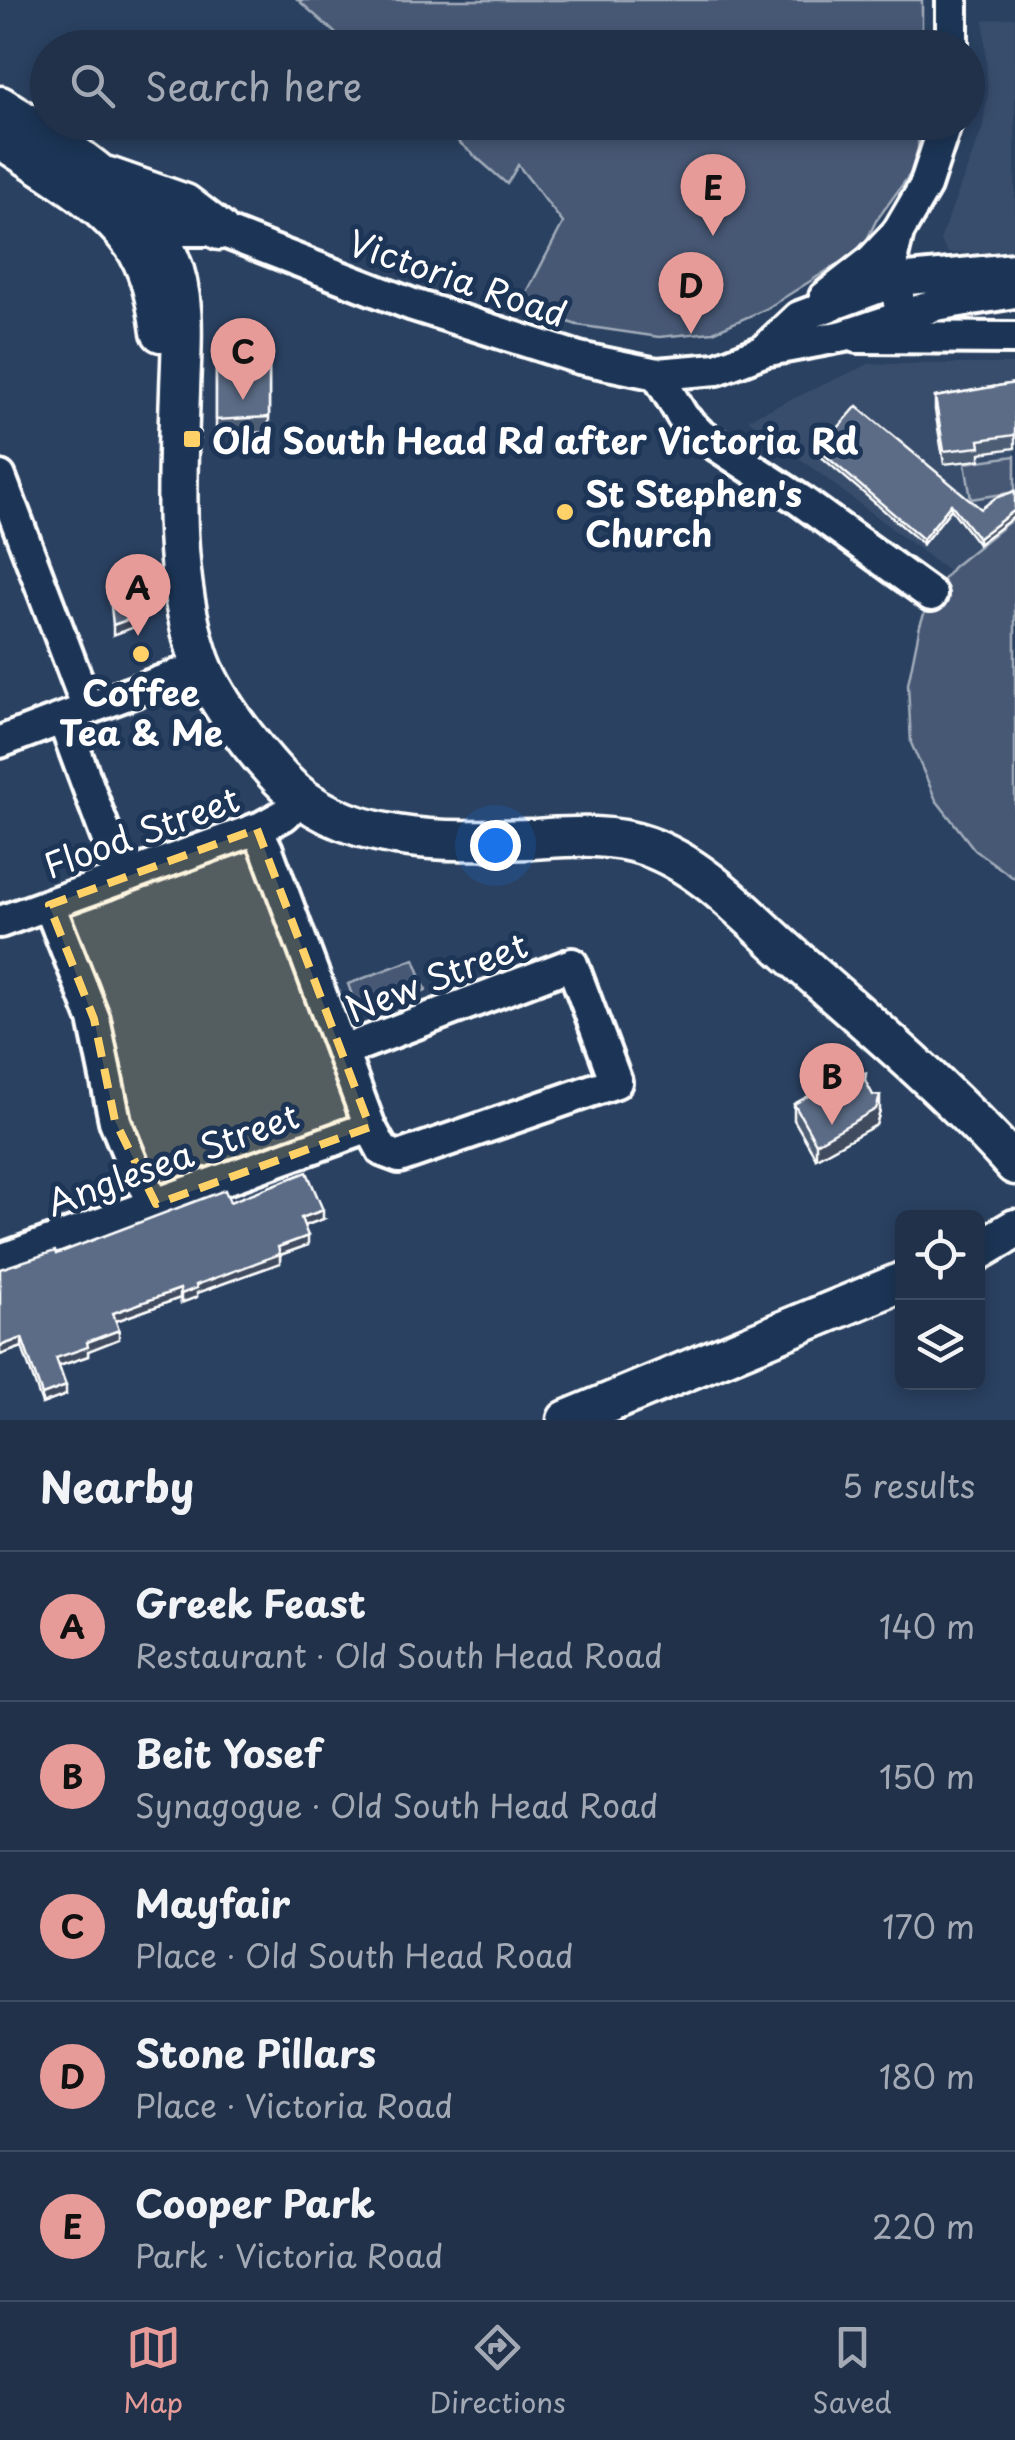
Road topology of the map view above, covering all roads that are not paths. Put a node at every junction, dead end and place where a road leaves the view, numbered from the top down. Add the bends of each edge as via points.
1 (952, 0) edge
2 (952, 30) edge
3 (0, 106) edge
4 (30, 126) edge
5 (0, 138) edge
6 (50, 140) edge
7 (940, 140) edge
8 (955, 140) edge
9 (97, 172) junction
10 (218, 230) junction
11 (898, 232) junction
12 (144, 239) junction
13 (1015, 268) edge
14 (902, 281) junction
15 (1015, 292) edge
16 (908, 313) junction
17 (799, 318) junction
18 (844, 336) junction
19 (1015, 338) edge
20 (764, 352) junction
21 (657, 374) junction
22 (0, 477) edge
23 (931, 595) dead end
24 (192, 670) junction
25 (75, 714) junction
26 (0, 742) edge
27 (281, 814) junction
28 (122, 878) junction
29 (49, 905) junction
30 (0, 922) edge
31 (343, 1051) junction
32 (370, 1126) junction
33 (1013, 1160) edge
34 (1015, 1196) edge
35 (156, 1204) junction
36 (1015, 1229) edge
37 (991, 1251) edge
38 (0, 1260) edge
39 (895, 1285) edge
40 (567, 1420) edge

1 - 2 street
3 - 4 main road
5 - 12 main road
6 - 9 main road
7 - 11 street via 925,186
8 - 14 street
9 - 10 main road via 185,204
9 - 12 main road via 131,204
10 - 12 street, Victoria Road via 192,228
10 - 21 street, Victoria Road via 431,311 579,358
11 - 14 street via 892,257
11 - 17 street
12 - 24 main road via 170,258 178,296 179,526
13 - 14 street, Victoria Road
14 - 16 street
14 - 17 street, Victoria Road
15 - 16 street, Victoria Road
16 - 18 street, Victoria Road
17 - 20 street, Victoria Road
18 - 19 street
18 - 20 street, Victoria Road
20 - 21 street, Victoria Road via 717,368
21 - 23 street via 701,436
22 - 25 street
24 - 25 street
24 - 27 main road via 262,756
25 - 26 street
25 - 28 street
27 - 28 street, Flood Street
27 - 31 street via 267,850
27 - 33 main road via 320,810 406,837 614,838 665,854 738,908
27 - 34 main road via 344,845 424,862 579,857 622,860 659,874 699,901 889,1070
28 - 29 street, Flood Street
29 - 30 street, Flood Street
29 - 35 street via 94,1018 115,1121
31 - 32 street
31 - 32 street, New Street via 572,964 616,1082 399,1158 383,1152
32 - 35 street, Anglesea Street
35 - 38 street, Anglesea Street
36 - 37 main road
39 - 40 main road

